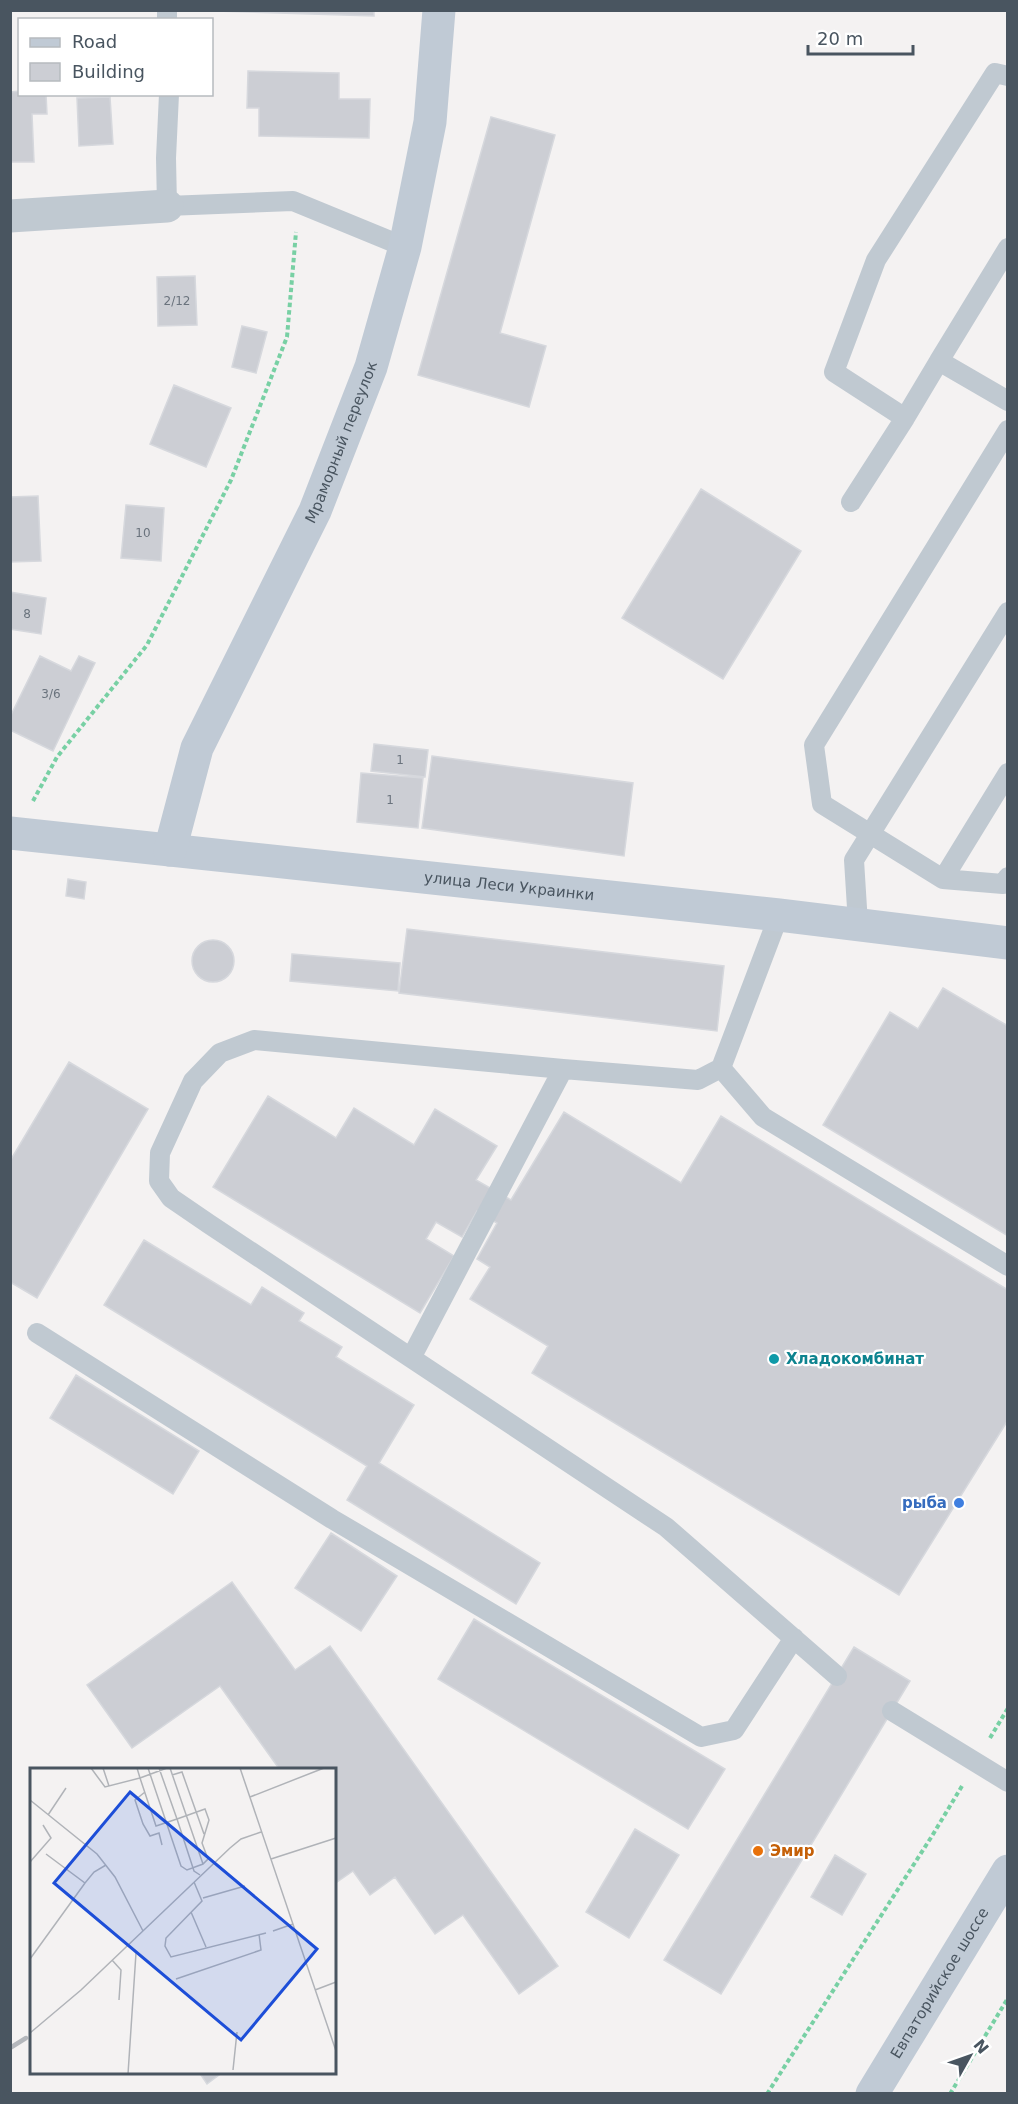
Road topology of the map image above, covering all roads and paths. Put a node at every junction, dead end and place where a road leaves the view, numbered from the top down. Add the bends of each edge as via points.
1 (439, 10) edge
2 (1008, 75) edge
3 (169, 96) edge
4 (293, 201) junction
5 (167, 206) junction
6 (10, 216) edge
7 (405, 247) junction
8 (1008, 248) edge
9 (939, 361) junction
10 (1008, 401) edge
11 (905, 418) junction
12 (1008, 430) edge
13 (851, 502) dead end
14 (1008, 612) edge
15 (1007, 773) edge
16 (13, 833) edge
17 (870, 835) junction
18 (170, 850) junction
19 (1008, 877) edge
20 (943, 879) junction
21 (779, 915) junction
22 (858, 924) junction
23 (1008, 943) edge
24 (721, 1068) junction
25 (563, 1069) junction
26 (1008, 1266) edge
27 (37, 1334) dead end
28 (411, 1358) junction
29 (794, 1638) junction
30 (837, 1676) dead end
31 (1008, 1708) edge
32 (892, 1711) dead end
33 (976, 1762) junction
34 (1008, 1782) edge
35 (1008, 1871) edge
36 (1008, 1998) edge
37 (767, 2094) edge
38 (872, 2094) edge
39 (950, 2094) edge

1 - 7 main road, Мраморный переулок via 430,122
2 - 11 lane via 995,73 876,260 834,372
3 - 5 lane
4 - 5 lane
4 - 7 lane
4 - 16 path via 296,238 287,337 231,480 147,645 57,757
5 - 6 street
7 - 18 main road, Мраморный переулок via 371,367 324,489 197,748
8 - 9 lane
9 - 10 lane
9 - 11 lane
11 - 13 lane
12 - 17 lane via 814,745 822,804
14 - 17 lane
15 - 20 lane
16 - 18 main road, улица Леси Украинки
17 - 20 lane
17 - 22 lane via 854,860
18 - 21 main road, улица Леси Украинки
19 - 20 lane via 1003,884
21 - 22 main road, улица Леси Украинки
21 - 24 lane
22 - 23 main road, улица Леси Украинки
24 - 25 lane via 698,1080
24 - 26 lane via 763,1117
25 - 28 lane
25 - 28 lane via 254,1040 220,1053 193,1081 160,1153 159,1181 171,1198
27 - 29 lane via 332,1519 701,1737 734,1730
28 - 29 lane via 666,1527
29 - 30 lane
31 - 33 path
32 - 33 lane
33 - 34 lane
33 - 37 path
35 - 38 main road, Евпаторийское шоссе
36 - 39 path

